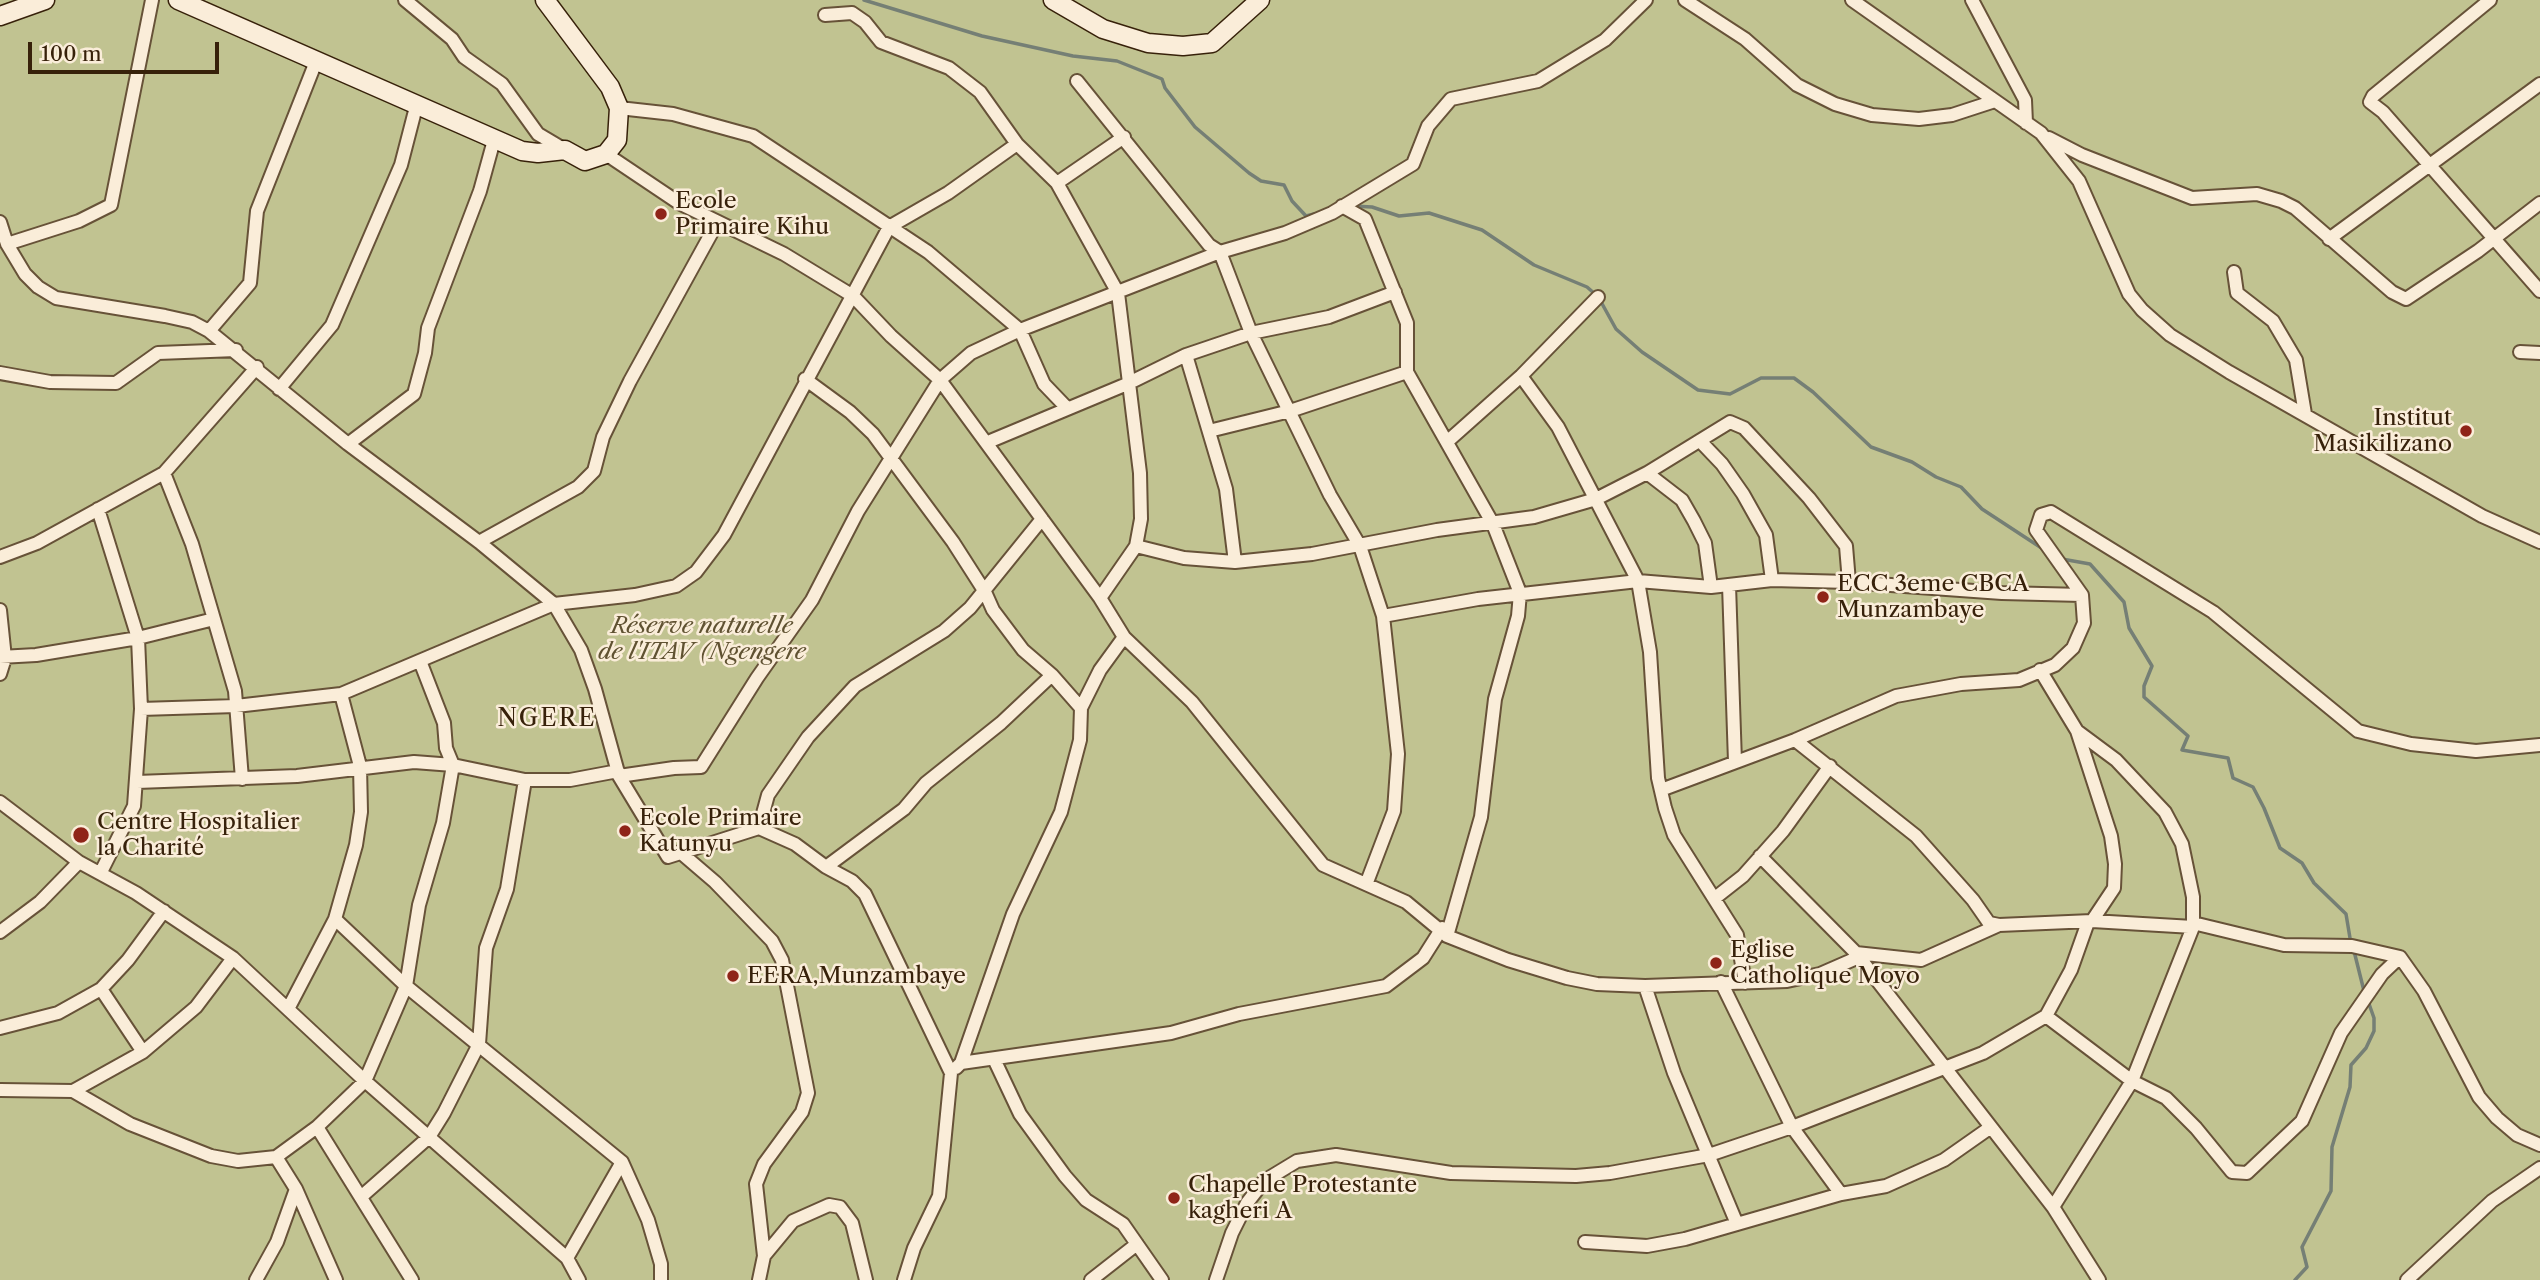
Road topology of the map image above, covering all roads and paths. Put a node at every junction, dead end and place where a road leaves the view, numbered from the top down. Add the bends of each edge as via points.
1 (45, 0) edge
2 (152, 0) edge
3 (178, 0) edge
4 (405, 0) edge
5 (545, 0) edge
6 (1053, 0) edge
7 (1260, 0) edge
8 (1646, 0) edge
9 (1685, 0) edge
10 (1852, 0) edge
11 (1972, 0) edge
12 (2490, 0) edge
13 (825, 15) dead end
14 (0, 16) edge
15 (317, 59) junction
16 (1077, 81) dead end
17 (2540, 84) edge
18 (1995, 101) junction
19 (416, 107) junction
20 (619, 108) junction
21 (2026, 123) junction
22 (2040, 133) junction
23 (1124, 137) junction
24 (494, 140) junction
25 (1017, 144) junction
26 (565, 150) junction
27 (606, 154) junction
28 (2430, 165) junction
29 (1057, 183) junction
30 (2540, 203) edge
31 (1337, 209) junction
32 (0, 222) edge
33 (717, 223) junction
34 (889, 227) junction
35 (2494, 237) junction
36 (2329, 239) junction
37 (7, 244) junction
38 (1220, 252) junction
39 (2234, 272) dead end
40 (2540, 291) edge
41 (1395, 292) junction
42 (1118, 293) junction
43 (853, 296) junction
44 (1598, 297) dead end
45 (1020, 330) junction
46 (209, 331) junction
47 (1251, 333) junction
48 (236, 350) junction
49 (2520, 352) dead end
50 (2540, 353) edge
51 (1186, 355) junction
52 (257, 368) junction
53 (1407, 372) junction
54 (0, 373) edge
55 (1521, 376) junction
56 (806, 379) junction
57 (940, 380) junction
58 (1127, 384) junction
59 (279, 389) junction
60 (1067, 408) junction
61 (1290, 411) junction
62 (2305, 415) junction
63 (1209, 431) junction
64 (1448, 441) junction
65 (988, 442) junction
66 (1701, 442) junction
67 (348, 444) junction
68 (890, 457) junction
69 (164, 473) junction
70 (1647, 473) junction
71 (1597, 499) junction
72 (98, 509) junction
73 (1042, 519) junction
74 (1493, 524) junction
75 (479, 542) junction
76 (2540, 542) edge
77 (1136, 546) junction
78 (1360, 546) junction
79 (0, 557) edge
80 (1235, 562) junction
81 (1772, 580) junction
82 (1638, 581) junction
83 (1849, 582) junction
84 (1730, 585) junction
85 (1711, 587) junction
86 (985, 592) junction
87 (1520, 593) junction
88 (2082, 595) junction
89 (1100, 598) junction
90 (554, 604) junction
91 (0, 610) edge
92 (1383, 616) junction
93 (214, 620) junction
94 (1124, 637) junction
95 (138, 638) junction
96 (3, 658) edge
97 (420, 661) junction
98 (2040, 670) junction
99 (0, 674) edge
100 (1052, 675) junction
101 (341, 694) junction
102 (236, 706) junction
103 (1082, 708) junction
104 (141, 709) junction
105 (2077, 731) junction
106 (1795, 740) junction
107 (2540, 745) edge
108 (1735, 762) junction
109 (453, 765) junction
110 (360, 766) junction
111 (1830, 766) junction
112 (618, 774) junction
113 (242, 779) junction
114 (525, 780) junction
115 (137, 782) junction
116 (1661, 790) junction
117 (0, 802) edge
118 (759, 828) junction
119 (680, 852) junction
120 (1760, 856) junction
121 (79, 862) junction
122 (826, 867) junction
123 (101, 872) junction
124 (1367, 882) junction
125 (1715, 898) junction
126 (164, 911) junction
127 (335, 919) junction
128 (2090, 921) junction
129 (1999, 925) junction
130 (2193, 925) junction
131 (0, 932) edge
132 (1445, 932) junction
133 (1857, 955) junction
134 (2400, 957) junction
135 (233, 958) junction
136 (1721, 982) junction
137 (1745, 983) junction
138 (406, 986) junction
139 (1645, 986) junction
140 (101, 989) junction
141 (288, 1009) junction
142 (2046, 1016) junction
143 (0, 1028) edge
144 (479, 1044) junction
145 (143, 1052) junction
146 (994, 1059) junction
147 (1944, 1066) junction
148 (956, 1068) junction
149 (365, 1081) junction
150 (2132, 1081) junction
151 (0, 1090) edge
152 (73, 1091) junction
153 (1991, 1126) junction
154 (317, 1127) junction
155 (1792, 1127) junction
156 (429, 1137) junction
157 (2540, 1145) edge
158 (1710, 1155) junction
159 (276, 1157) junction
160 (622, 1162) junction
161 (2540, 1168) edge
162 (296, 1189) junction
163 (1841, 1194) junction
164 (362, 1196) junction
165 (2053, 1207) junction
166 (1737, 1224) junction
167 (1586, 1242) dead end
168 (1137, 1244) junction
169 (764, 1256) junction
170 (567, 1258) junction
171 (256, 1280) edge
172 (335, 1280) edge
173 (412, 1280) edge
174 (579, 1280) edge
175 (661, 1280) edge
176 (759, 1280) edge
177 (866, 1280) edge
178 (904, 1280) edge
179 (1091, 1280) edge
180 (1161, 1280) edge
181 (1216, 1280) edge
182 (2099, 1280) edge
183 (2407, 1280) edge

1 - 14 street
2 - 37 street via 111,205
3 - 15 street
4 - 26 street via 452,39 464,57 502,84 538,134
5 - 20 street via 610,87
6 - 7 street via 1103,29 1147,43 1183,46 1212,43
8 - 31 street via 1605,40 1550,75 1451,99 1428,126 1413,164
9 - 18 street via 1745,39 1797,85 1835,104 1872,115 1919,119 1952,115
10 - 18 street
11 - 21 street via 2021,90
12 - 28 street via 2370,102
13 - 25 street via 852,13 881,42 957,73 980,92
15 - 19 street
15 - 46 street via 257,211 250,283
16 - 23 street
17 - 28 street
18 - 21 street
19 - 24 street
19 - 59 street via 401,165 332,326
20 - 27 street via 617,139
20 - 34 street via 673,114 753,136
21 - 22 street
22 - 36 street via 2184,196 2257,194 2281,201
22 - 62 street via 2079,181 2118,273 2142,310 2180,341
23 - 29 street
23 - 38 street via 1209,245
24 - 26 street via 538,153
24 - 67 street via 480,191 428,328 414,394
25 - 29 street
25 - 34 street via 948,193
26 - 27 street via 585,161
27 - 33 street via 679,204
28 - 35 street
28 - 36 street
29 - 42 street
30 - 35 street
31 - 38 street via 1285,233
31 - 41 street via 1365,219
32 - 37 street
33 - 43 street via 784,254
33 - 75 street via 630,381 603,437 594,471 578,487
34 - 43 street
34 - 45 street via 929,252
35 - 36 street via 2406,299
35 - 40 street
37 - 46 street via 25,274 56,298 165,316
38 - 42 street
38 - 47 street
39 - 62 street via 2237,293 2273,321 2296,360
41 - 47 street via 1329,317
41 - 53 street via 1408,330
42 - 45 street
42 - 58 street
43 - 56 street
43 - 57 street
44 - 55 street
45 - 57 street via 971,353
45 - 60 street via 1044,384
46 - 48 street
47 - 51 street
47 - 61 street
48 - 52 street
48 - 54 street via 158,353 116,383 50,382
49 - 50 street
51 - 58 street
51 - 63 street
52 - 59 street
52 - 69 street
53 - 61 street
53 - 64 street
55 - 64 street
55 - 71 street via 1558,427
56 - 68 street via 850,412
56 - 90 street via 724,535 696,572 676,586
57 - 65 street
57 - 68 street
58 - 60 street
58 - 77 street via 1140,473 1141,519
59 - 67 street
60 - 65 street
61 - 63 street
61 - 78 street
62 - 76 street via 2482,516
63 - 80 street via 1226,489
64 - 74 street
65 - 73 street
66 - 70 street
66 - 81 street via 1723,464 1766,536
66 - 83 street via 1730,422 1744,428 1846,546
67 - 75 street
68 - 86 street
68 - 112 street via 812,600 701,767
69 - 72 street
69 - 93 street via 192,544
70 - 71 street
70 - 85 street via 1682,500 1705,543
71 - 74 street
71 - 82 street
72 - 79 street via 37,543
72 - 95 street
73 - 86 street
73 - 89 street
74 - 78 street
74 - 87 street
75 - 90 street
77 - 80 street via 1184,558
77 - 89 street
78 - 80 street
78 - 92 street
81 - 83 street
81 - 84 street
82 - 85 street
82 - 87 street
82 - 116 street via 1650,652
83 - 88 street
84 - 85 street
84 - 108 street
86 - 100 street via 1023,650
86 - 118 street via 944,631 855,686 808,737 768,795
87 - 92 street
87 - 132 street via 1495,699 1481,817
88 - 98 street via 2080,637 2054,665
88 - 107 street via 2036,530 2040,515 2050,512 2213,612 2358,731 2411,744 2476,751
89 - 94 street
90 - 97 street
90 - 112 street via 581,650
91 - 96 street
92 - 124 street via 1394,702 1397,779 1394,811
93 - 95 street
93 - 102 street
94 - 103 street via 1100,670
94 - 124 street via 1192,702 1323,865
95 - 96 street
95 - 104 street
96 - 99 street
97 - 101 street
97 - 109 street via 444,723
98 - 105 street
98 - 106 street via 2019,680 1896,696
100 - 103 street
100 - 122 street via 926,783 904,809
101 - 102 street
101 - 110 street
102 - 104 street
102 - 113 street
103 - 148 street via 1080,740 1061,812 1013,914
104 - 115 street
105 - 128 street via 2111,836 2115,864 2114,888
105 - 130 street via 2116,760 2165,812 2182,844 2193,897
106 - 108 street
106 - 111 street
108 - 116 street
109 - 110 street
109 - 114 street
109 - 138 street via 443,823 419,905
110 - 113 street
110 - 127 street via 359,823
111 - 120 street
111 - 129 street via 1916,836 1989,923
112 - 114 street
112 - 119 street via 668,857
113 - 115 street
114 - 144 street via 507,888 486,948
115 - 123 street via 134,806
116 - 125 street via 1674,835
117 - 121 street
118 - 119 street
118 - 122 street via 795,844
119 - 169 street via 750,917 782,960 808,1093 802,1112 764,1164 756,1184
120 - 125 street
120 - 133 street
121 - 123 street
121 - 131 street via 40,902
122 - 148 street via 852,881 873,907 907,985
123 - 126 street
124 - 132 street via 1406,902
125 - 137 street via 1737,935
126 - 135 street
126 - 140 street
127 - 138 street
127 - 141 street
128 - 129 street
128 - 130 street
128 - 142 street
129 - 133 street via 1921,960
130 - 134 street via 2284,945 2352,946
130 - 150 street
132 - 139 street via 1508,960 1567,978
132 - 146 street via 1423,958 1386,986 1239,1014 1171,1033
133 - 137 street via 1820,974
133 - 147 street
134 - 150 street via 2382,974 2341,1034 2302,1121 2247,1173 2232,1172 2166,1098
134 - 157 street via 2424,991 2479,1097 2517,1135
135 - 141 street
135 - 145 street via 196,1007
136 - 137 street
136 - 139 street
136 - 155 street
138 - 144 street
138 - 149 street
139 - 158 street via 1674,1073
140 - 143 street via 58,1013
140 - 145 street
141 - 149 street
142 - 147 street via 1983,1053
142 - 150 street
144 - 156 street
144 - 160 street
145 - 152 street
146 - 148 street
146 - 168 street via 1020,1114 1065,1175 1086,1200 1123,1224
147 - 153 street
147 - 155 street
148 - 178 street via 939,1196
149 - 154 street
149 - 156 street
150 - 165 street
151 - 152 street
152 - 159 street via 130,1124 211,1156 238,1161
153 - 163 street via 1944,1160 1886,1186
153 - 165 street
154 - 159 street
154 - 164 street
155 - 158 street
155 - 163 street
156 - 164 street
156 - 170 street
158 - 166 street
158 - 181 street via 1576,1176 1451,1172 1321,1155 1285,1166 1264,1181 1237,1223
159 - 162 street
160 - 170 street
160 - 175 street via 648,1220
161 - 183 street via 2492,1201
162 - 171 street via 277,1242
162 - 172 street
163 - 166 street
164 - 173 street
165 - 182 street
166 - 167 street via 1647,1246
168 - 179 street
168 - 180 street
169 - 176 street
169 - 177 street via 793,1221 829,1205 840,1207 852,1223
170 - 174 street

